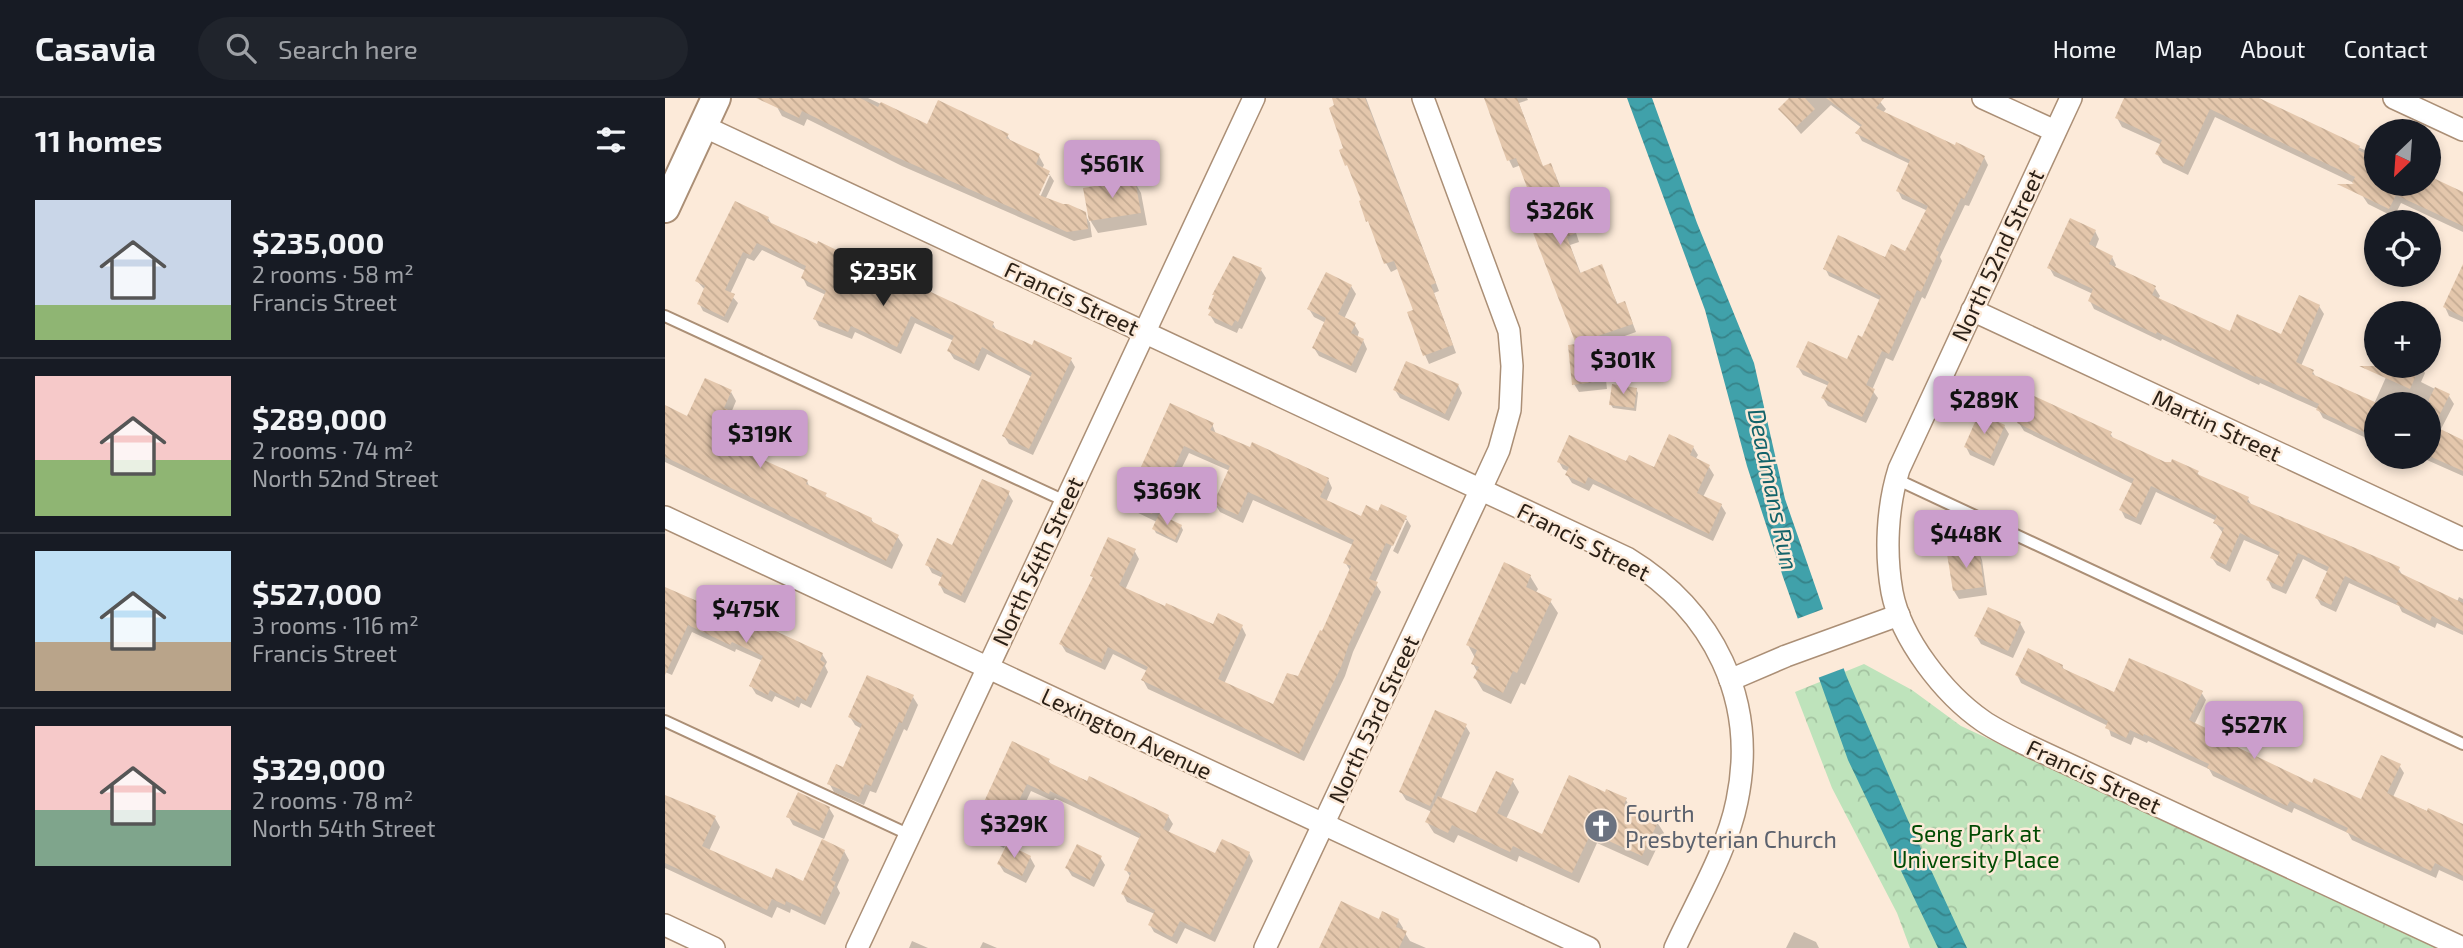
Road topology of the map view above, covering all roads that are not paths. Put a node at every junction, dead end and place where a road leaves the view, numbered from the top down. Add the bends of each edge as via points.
1 (716, 98) edge
2 (1254, 98) edge
3 (1423, 98) edge
4 (1983, 98) edge
5 (2071, 98) edge
6 (2394, 98) edge
7 (703, 126) junction
8 (2463, 130) edge
9 (2055, 131) junction
10 (665, 208) edge
11 (1972, 310) junction
12 (665, 316) edge
13 (1144, 332) junction
14 (1896, 479) junction
15 (1481, 489) junction
16 (1066, 501) junction
17 (665, 517) edge
18 (2463, 539) edge
19 (1899, 615) junction
20 (988, 668) junction
21 (1730, 680) junction
22 (665, 721) edge
23 (2463, 744) edge
24 (1323, 824) junction
25 (909, 835) junction
26 (665, 925) edge
27 (714, 948) edge
28 (857, 948) edge
29 (1265, 948) edge
30 (1589, 948) edge
31 (1675, 948) edge
32 (2463, 948) edge

1 - 7 main road
2 - 13 street, North 54th Street
3 - 15 street, North 53rd Street via 1509,331 1513,366 1510,410
4 - 9 street
5 - 9 street, North 52nd Street
6 - 8 street
7 - 10 main road
7 - 13 street, Francis Street
9 - 11 street, North 52nd Street
11 - 14 street, North 52nd Street
11 - 18 street, Martin Street
12 - 16 lane
13 - 15 street, Francis Street
13 - 16 street, North 54th Street
14 - 19 street, North 52nd Street via 1889,550 1892,593
14 - 23 lane
15 - 21 street, Francis Street via 1644,569 1692,611
15 - 24 street, North 53rd Street
16 - 20 street, North 54th Street
17 - 20 street, Lexington Avenue
19 - 21 street
19 - 32 street, Francis Street via 1934,672 1985,722
20 - 24 street, Lexington Avenue
20 - 25 street, North 54th Street
21 - 31 street via 1742,729 1737,802
22 - 25 lane
24 - 29 street, North 53rd Street
24 - 30 street, Lexington Avenue
25 - 28 street, North 54th Street
26 - 27 street

